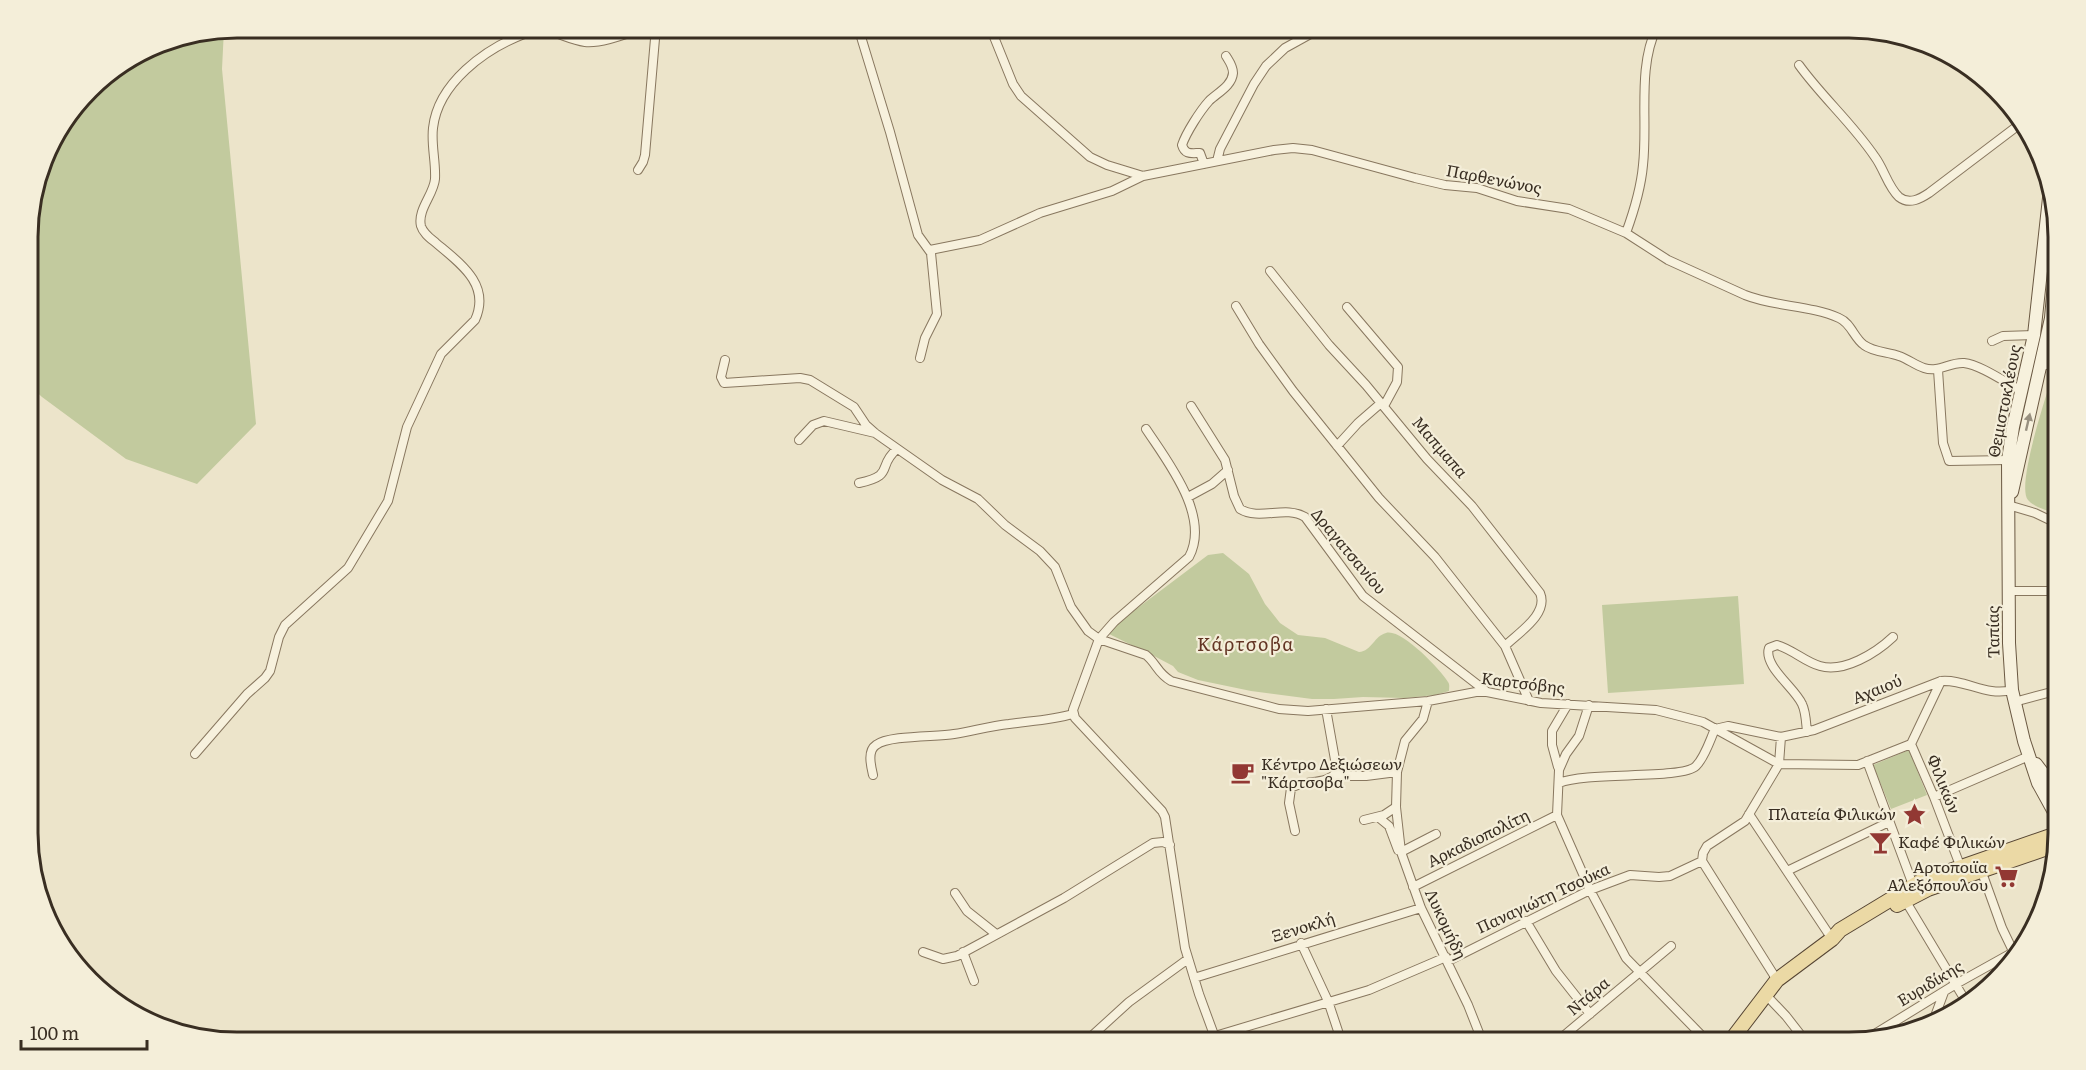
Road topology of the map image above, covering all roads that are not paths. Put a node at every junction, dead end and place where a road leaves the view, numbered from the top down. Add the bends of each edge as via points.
1 (516, 38) edge
2 (572, 38) edge
3 (607, 38) edge
4 (655, 38) edge
5 (861, 38) edge
6 (994, 38) edge
7 (1304, 38) edge
8 (1653, 38) edge
9 (1226, 56) dead end
10 (1798, 65) dead end
11 (2015, 127) edge
12 (1217, 161) junction
13 (1204, 164) junction
14 (638, 170) dead end
15 (1143, 176) junction
16 (2047, 215) edge
17 (1626, 233) junction
18 (930, 250) junction
19 (1270, 271) dead end
20 (1236, 306) dead end
21 (1347, 307) dead end
22 (2048, 333) edge
23 (2034, 335) junction
24 (1992, 341) dead end
25 (920, 358) dead end
26 (2048, 359) edge
27 (725, 360) dead end
28 (1938, 370) junction
29 (2038, 382) junction
30 (2022, 392) junction
31 (1383, 404) junction
32 (1191, 406) dead end
33 (1146, 429) dead end
34 (875, 433) junction
35 (799, 440) dead end
36 (1337, 446) junction
37 (897, 449) junction
38 (2008, 460) junction
39 (1228, 470) junction
40 (859, 483) dead end
41 (1188, 497) junction
42 (2008, 505) junction
43 (2048, 519) edge
44 (2009, 591) junction
45 (2048, 591) edge
46 (1893, 638) dead end
47 (1099, 639) junction
48 (1505, 646) junction
49 (1941, 681) junction
50 (2048, 691) edge
51 (1487, 692) junction
52 (2013, 696) junction
53 (1428, 701) junction
54 (1529, 702) junction
55 (1568, 704) junction
56 (1589, 705) junction
57 (1326, 709) junction
58 (1073, 714) junction
59 (1715, 729) junction
60 (1808, 732) junction
61 (1781, 737) junction
62 (1911, 744) junction
63 (195, 754) dead end
64 (2029, 756) junction
65 (1867, 761) junction
66 (1779, 764) junction
67 (1559, 770) junction
68 (1397, 772) junction
69 (873, 775) dead end
70 (1334, 776) junction
71 (2048, 780) edge
72 (1559, 783) junction
73 (1934, 797) junction
74 (2048, 801) edge
75 (1396, 807) junction
76 (1749, 814) junction
77 (1557, 816) junction
78 (1378, 817) junction
79 (1364, 820) dead end
80 (1889, 822) junction
81 (1295, 831) dead end
82 (1436, 834) dead end
83 (2048, 838) edge
84 (1170, 845) junction
85 (2047, 847) edge
86 (1401, 852) junction
87 (1702, 861) junction
88 (1980, 867) junction
89 (1960, 868) junction
90 (1787, 871) junction
91 (1912, 885) junction
92 (1413, 887) junction
93 (1590, 890) junction
94 (955, 893) dead end
95 (1905, 900) junction
96 (1421, 908) junction
97 (1526, 921) junction
98 (996, 934) junction
99 (1832, 939) junction
100 (1301, 943) junction
101 (1671, 946) dead end
102 (2013, 947) edge
103 (923, 952) dead end
104 (963, 952) junction
105 (2006, 956) edge
106 (1188, 959) junction
107 (1447, 959) junction
108 (1640, 972) junction
109 (1194, 978) junction
110 (1777, 980) junction
111 (974, 981) dead end
112 (1956, 984) junction
113 (1944, 992) junction
114 (1766, 995) junction
115 (1963, 997) edge
116 (1328, 1001) junction
117 (1936, 1013) edge
118 (1590, 1014) junction
119 (1892, 1028) edge
120 (1096, 1032) edge
121 (1214, 1032) edge
122 (1235, 1032) edge
123 (1338, 1032) edge
124 (1478, 1032) edge
125 (1568, 1032) edge
126 (1698, 1032) edge
127 (1737, 1032) edge
128 (1798, 1032) edge

1 - 63 street via 484,53 465,72 441,101 434,127 435,179 421,225 426,235 477,285 481,296 476,320 437,362 407,427 388,501 354,559 285,625 270,671
2 - 3 street via 592,42
4 - 14 street via 645,155
5 - 18 street via 918,235
6 - 15 street, Παρθενώνος via 1013,84 1028,104 1090,157
7 - 12 street via 1277,54 1260,72
8 - 17 street via 1646,67 1643,165
9 - 13 street via 1232,77 1208,102 1182,145 1187,153 1200,153
10 - 11 street via 1906,200 1920,199
12 - 13 street, Παρθενώνος
12 - 17 street, Παρθενώνος via 1281,149 1312,150 1428,181 1565,208
13 - 15 street, Παρθενώνος
15 - 18 street via 1112,192 1040,213 980,240
16 - 23 street, Θεμιστοκλέους
17 - 28 street, Παρθενώνος via 1668,260 1745,295 1837,317 1865,346
18 - 25 street via 937,314
19 - 31 street, Μαπμαπα
20 - 36 street via 1259,344
21 - 31 street via 1398,367 1397,382
22 - 29 street, Θεμιστοκλέους
23 - 24 street via 2003,336
23 - 30 street, Θεμιστοκλέους
26 - 29 street
27 - 34 street via 721,376 724,383 810,380 854,407
28 - 30 street, Παρθενώνος via 1967,364
28 - 38 street via 1943,443 1949,460
42 -> 29 street, Θεμιστοκλέους
30 - 38 street, Θεμιστοκλέους
31 - 36 street
31 - 48 street, Μαπμαπα via 1427,459 1472,506 1540,593 1538,613
32 - 39 street, Δραγατσανίου
33 - 41 street
34 - 35 street via 824,421 813,425
34 - 37 street
36 - 48 street via 1435,557
37 - 40 street via 881,476
37 - 47 street via 978,499 1040,552 1055,567 1076,616
38 - 42 street, Θεμιστοκλέους
39 - 41 street
39 - 51 street, Δραγατσανίου via 1240,509 1251,513 1291,512 1305,518 1363,596
41 - 47 street via 1194,525 1189,556
42 - 43 street
42 - 44 street, Ταπίας
44 - 45 street
44 - 52 street, Ταπίας
46 - 60 street via 1881,649 1833,668 1818,666 1784,647 1769,648 1770,662 1802,702
47 - 57 street, Καρτσόβης via 1146,655 1159,673 1179,684 1279,709
47 - 58 street
48 - 54 street
49 - 52 street, Αχαιού via 1951,680
49 - 60 street, Αχαιού
49 - 62 street
50 - 52 street, Αχαιού
51 - 53 street, Καρτσόβης
51 - 54 street, Καρτσόβης
52 - 64 street, Ταπίας
53 - 57 street, Καρτσόβης
53 - 68 street via 1423,719 1405,741
54 - 55 street, Καρτσόβης
55 - 56 street, Καρτσόβης
55 - 67 street via 1552,731
56 - 59 street, Καρτσόβης via 1656,710 1699,720
56 - 67 street via 1579,736
57 - 70 street via 1336,764
58 - 69 street via 881,742 872,752
58 - 84 street via 1162,811
59 - 61 street via 1728,726
59 - 66 street, Καρτσόβης
59 - 72 street via 1699,764 1692,769 1583,777
60 - 61 street, Αχαιού
61 - 66 street
62 - 65 street, Καρτσόβης
62 - 73 street, Φιλικών
64 - 71 street, Ταπίας
64 - 73 street
64 - 74 street, Ταπίας
65 - 66 street, Καρτσόβης via 1858,765
65 - 80 street
66 - 76 street, Παναγιώτη Τσούκα
67 - 72 street
68 - 70 street
68 - 75 street
70 - 81 street via 1291,788 1288,803
72 - 77 street
73 - 89 street, Φιλικών
75 - 78 street
75 - 86 street
76 - 87 street, Παναγιώτη Τσούκα via 1745,821 1707,846
76 - 90 street
77 - 92 street, Αρκαδιοπολίτη
77 - 93 street
78 - 79 street
78 - 86 street via 1389,826
80 - 90 street
80 - 91 street
82 - 86 street
83 - 88 main road
84 - 98 street via 1153,843
84 - 106 street
85 - 88 main road
86 - 92 street, Λυκομήδη
87 - 93 street, Παναγιώτη Τσούκα via 1670,876 1630,875
87 - 110 street
88 - 89 main road
88 - 95 main road
88 - 102 street
89 - 91 main road
90 - 99 street
91 - 99 main road
92 - 96 street, Λυκομήδη
93 - 97 street, Παναγιώτη Τσούκα
93 - 108 street via 1626,958
94 - 98 street via 967,911
95 - 99 main road via 1845,937
95 - 112 street
96 - 100 street, Ξενοκλή
96 - 107 street, Λυκομήδη
97 - 107 street, Παναγιώτη Τσούκα
97 - 118 street via 1556,971
98 - 104 street
99 - 110 main road
100 - 109 street, Ξενοκλή
100 - 116 street
101 - 108 street, Ντάρα
103 - 104 street via 943,959
104 - 111 street
105 - 112 street, Ευριδίκης
106 - 109 street
106 - 120 street via 1129,1002
107 - 116 street, Παναγιώτη Τσούκα via 1369,990
107 - 124 street, Λυκομήδη
108 - 118 street, Ντάρα
108 - 126 street
109 - 121 street
110 - 114 main road
112 - 113 street, Ευριδίκης
112 - 115 street
113 - 117 street
113 - 119 street, Ευριδίκης
114 - 127 main road
114 - 128 street
116 - 122 street, Παναγιώτη Τσούκα
116 - 123 street
118 - 125 street, Ντάρα

